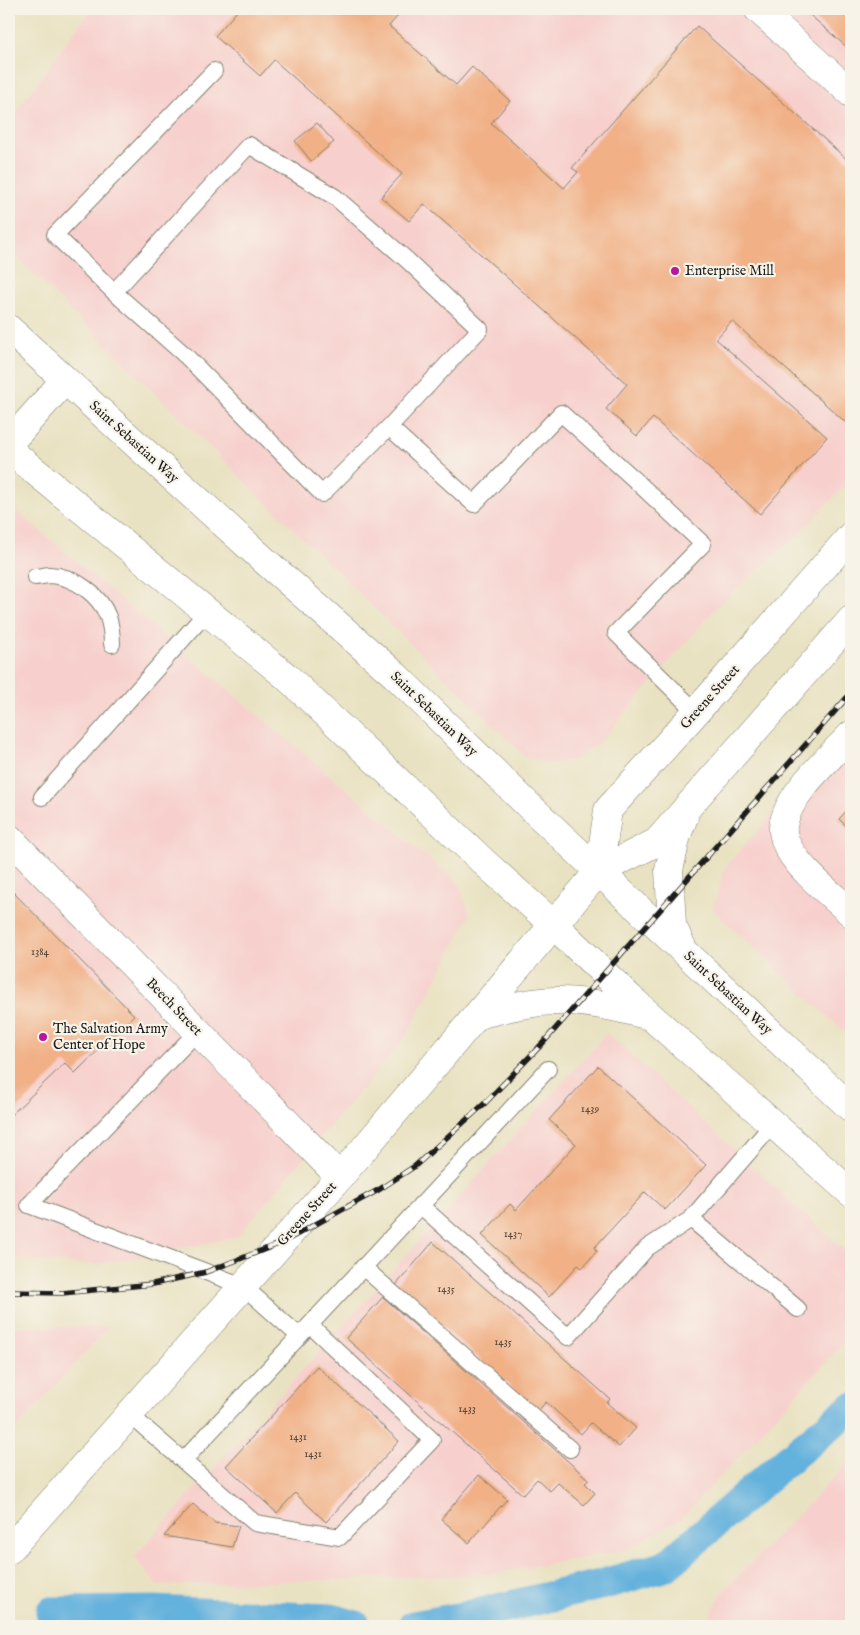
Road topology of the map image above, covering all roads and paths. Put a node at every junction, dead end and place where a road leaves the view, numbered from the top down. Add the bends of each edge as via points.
1 (758, 9) edge
2 (214, 71) dead end
3 (851, 93) edge
4 (114, 292) junction
5 (9, 329) edge
6 (65, 380) junction
7 (389, 427) junction
8 (9, 443) edge
9 (9, 450) edge
10 (851, 536) edge
11 (35, 577) dead end
12 (207, 612) junction
13 (851, 620) edge
14 (112, 644) dead end
15 (696, 712) junction
16 (851, 735) edge
17 (697, 796) junction
18 (42, 797) dead end
19 (9, 838) edge
20 (599, 871) junction
21 (851, 913) edge
22 (554, 926) junction
23 (684, 950) junction
24 (478, 1015) junction
25 (651, 1017) junction
26 (198, 1031) junction
27 (548, 1069) dead end
28 (851, 1108) edge
29 (773, 1124) junction
30 (340, 1177) junction
31 (851, 1193) edge
32 (420, 1205) junction
33 (691, 1219) junction
34 (364, 1267) junction
35 (243, 1286) junction
36 (798, 1310) dead end
37 (305, 1330) junction
38 (130, 1414) junction
39 (570, 1449) dead end
40 (183, 1461) junction
41 (9, 1550) edge

1 - 3 main road
2 - 4 lane via 55,235
4 - 7 lane via 186,356 322,494
4 - 7 lane via 249,145 334,197 480,329
5 - 6 main road, Saint Sebastian Way
6 - 8 main road
6 - 20 main road, Saint Sebastian Way via 395,675
7 - 15 lane via 474,504 561,413 634,479 703,544 616,633
9 - 12 main road
10 - 15 main road, Greene Street
11 - 14 lane via 68,579 86,589 107,615
12 - 18 lane
12 - 22 main road via 287,677
13 - 17 main road, Greene Street
15 - 20 main road, Greene Street via 608,810
16 - 21 main road via 804,786 789,808 783,829 789,849 802,866
17 - 20 main road, Greene Street via 657,842
17 - 23 main road via 686,810 669,870 672,925
19 - 26 main road, Beech Street
20 - 22 main road, Greene Street
20 - 23 main road, Saint Sebastian Way
22 - 24 main road, Greene Street
22 - 25 main road
23 - 28 main road, Saint Sebastian Way
24 - 25 main road via 554,1001 592,1003
24 - 30 main road, Greene Street
25 - 29 main road
26 - 30 main road, Beech Street
26 - 35 lane via 29,1205
27 - 32 lane
29 - 31 main road
29 - 33 lane
30 - 35 main road, Greene Street
32 - 33 lane via 568,1337 647,1248
32 - 34 lane
33 - 36 lane
34 - 37 lane
34 - 39 lane
35 - 37 lane
35 - 38 main road, Greene Street
37 - 40 lane
37 - 40 lane via 432,1440 340,1537 255,1523
38 - 40 lane
38 - 41 main road, Greene Street

